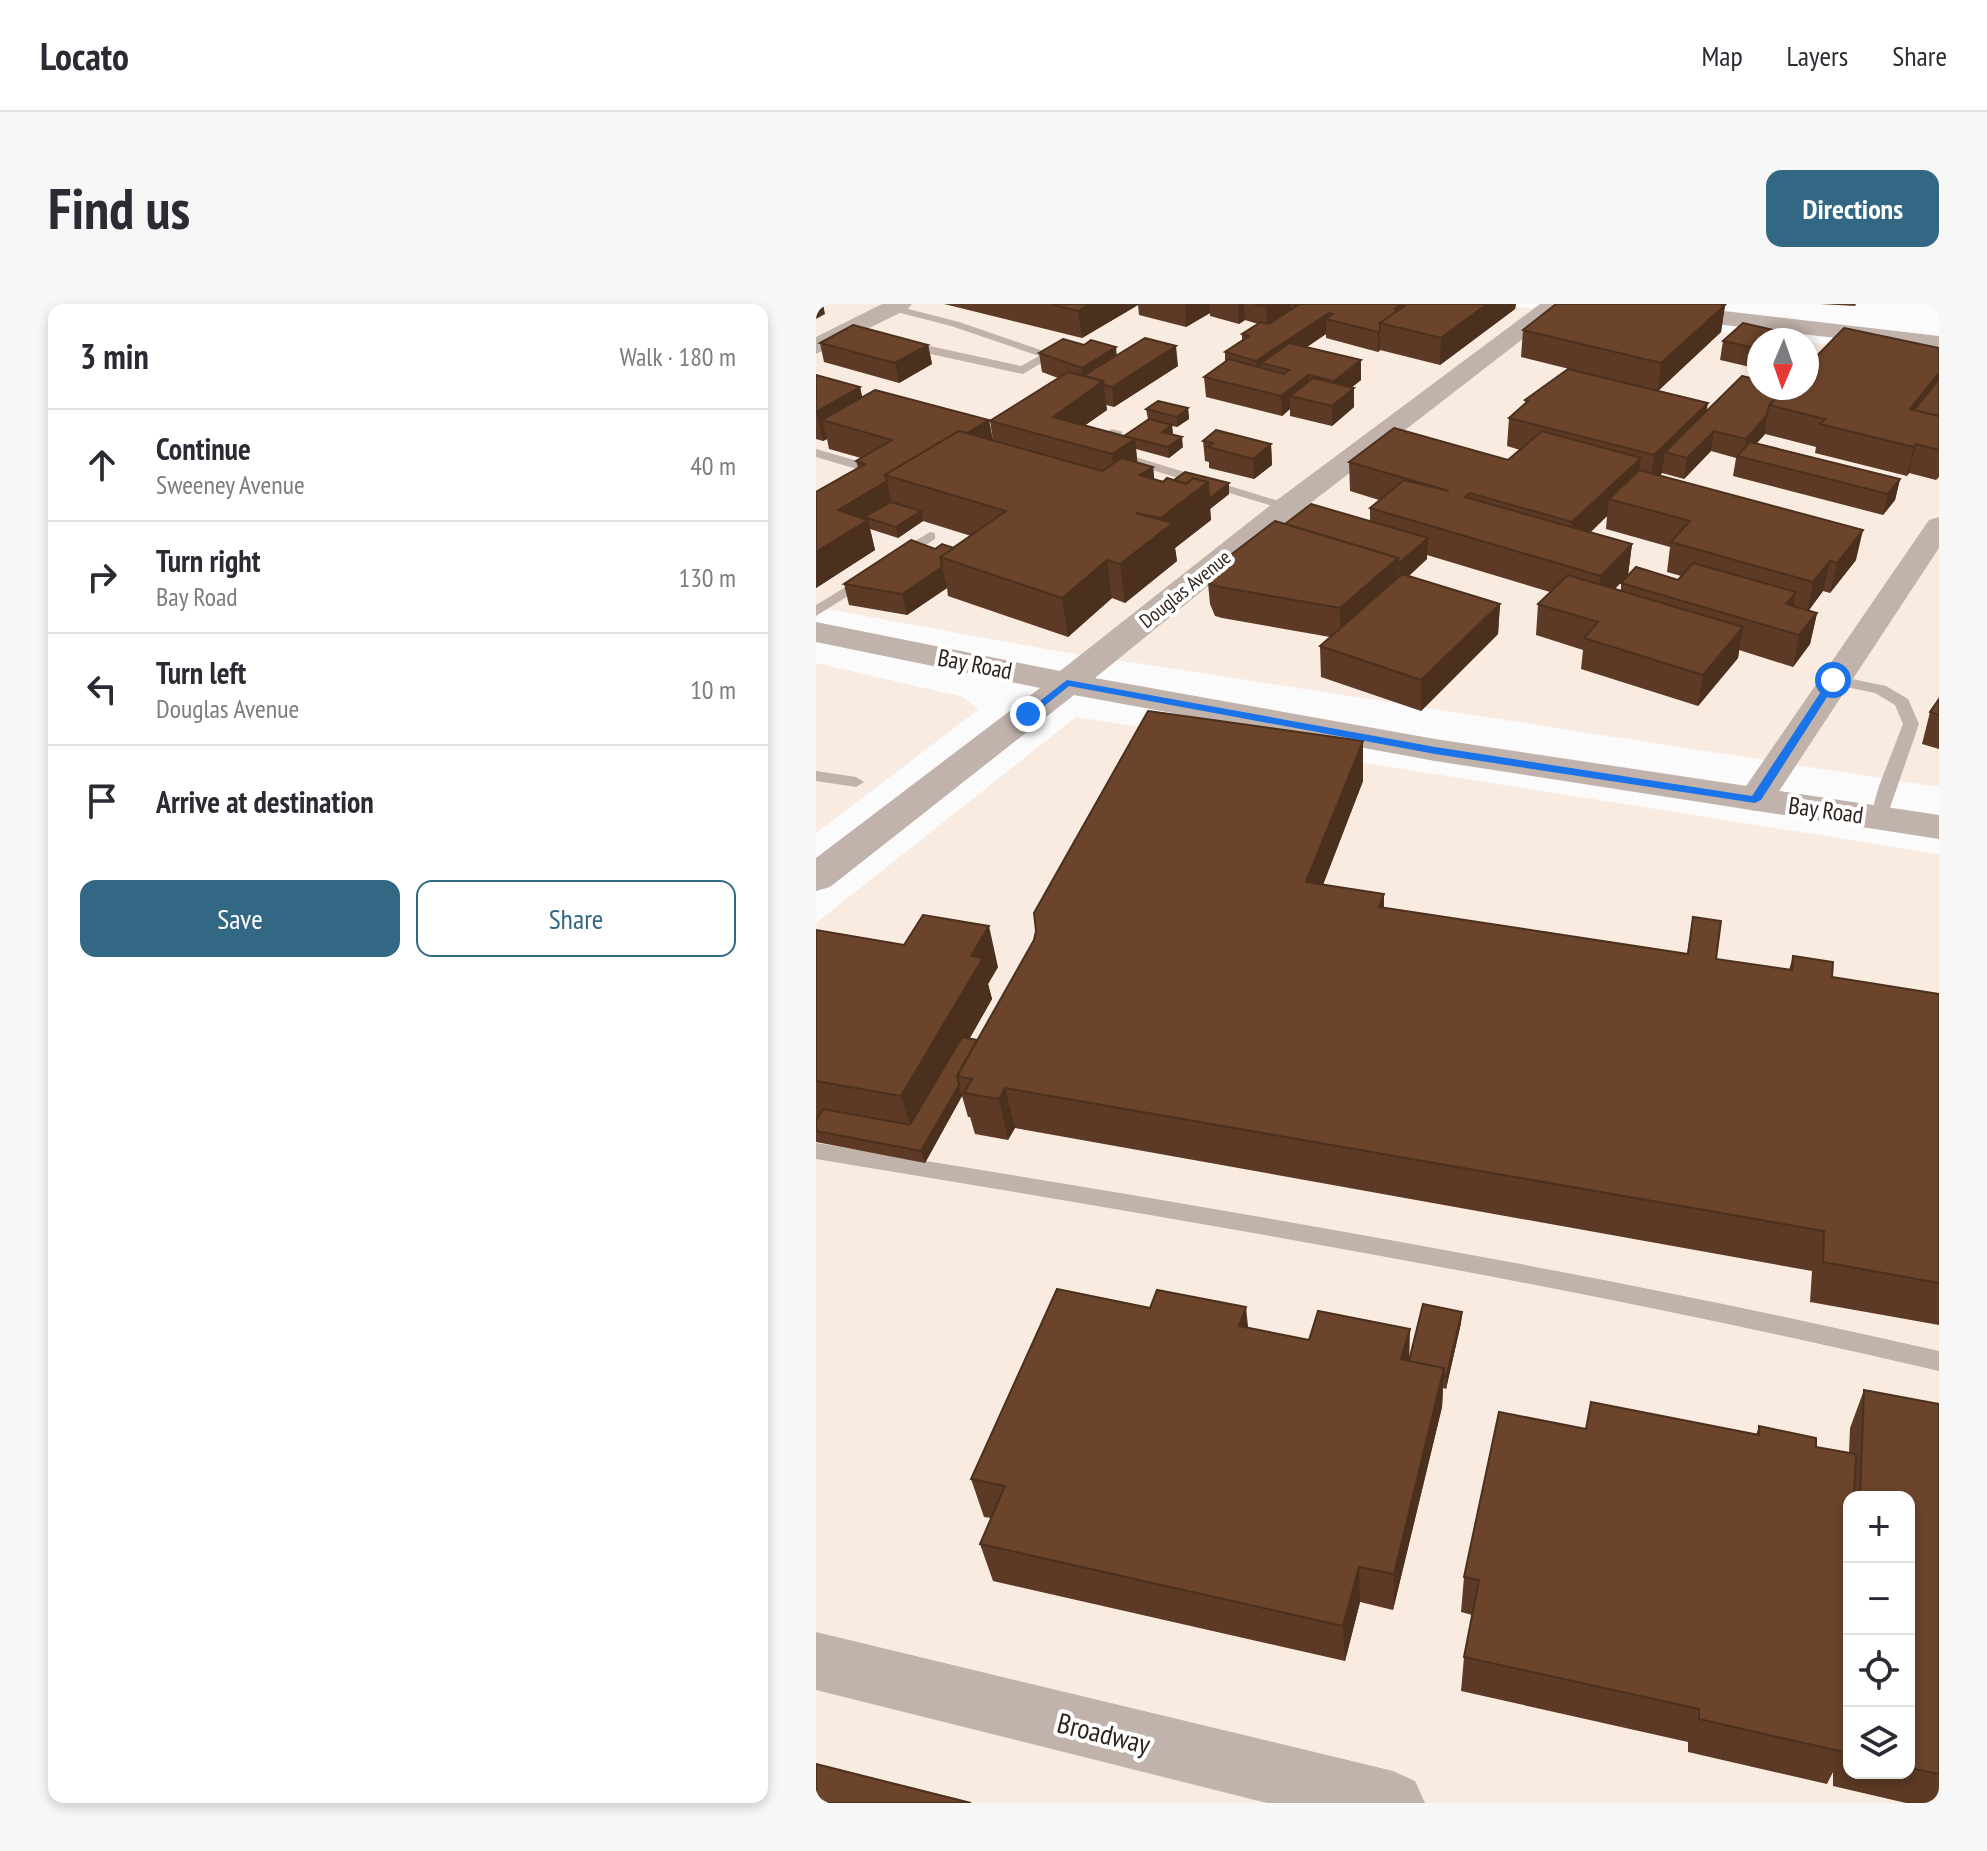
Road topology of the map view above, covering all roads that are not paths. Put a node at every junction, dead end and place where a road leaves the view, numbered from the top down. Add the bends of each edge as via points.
1 (1556, 304) edge
2 (1602, 304) edge
3 (896, 306) edge
4 (893, 341) edge
5 (1939, 343) edge
6 (816, 347) edge
7 (1117, 432) edge
8 (816, 453) edge
9 (860, 466) edge
10 (1288, 506) junction
11 (1939, 526) edge
12 (930, 536) dead end
13 (816, 612) edge
14 (816, 632) edge
15 (1833, 680) junction
16 (1067, 683) junction
17 (816, 776) edge
18 (856, 782) dead end
19 (1755, 800) junction
20 (1879, 818) junction
21 (1939, 827) edge
22 (816, 878) edge
23 (816, 1151) edge
24 (1939, 1361) edge
25 (816, 1661) edge
26 (1259, 1788) edge
27 (1393, 1803) edge

1 - 10 street, Douglas Avenue
2 - 5 street via 1894,327
3 - 4 lane via 1049,355 1023,370
3 - 6 street via 857,332
7 - 10 lane via 1093,448
8 - 9 lane
10 - 16 street, Douglas Avenue
11 - 15 street
12 - 13 lane
14 - 16 street, Bay Road
15 - 19 street
15 - 20 lane via 1880,689 1902,702 1911,724
16 - 19 street, Bay Road via 1435,750
16 - 22 street, Douglas Avenue
17 - 18 lane
19 - 20 street, Bay Road
20 - 21 street, Bay Road
23 - 24 lane via 1702,1307
25 - 26 street, Broadway
26 - 27 street, Broadway

